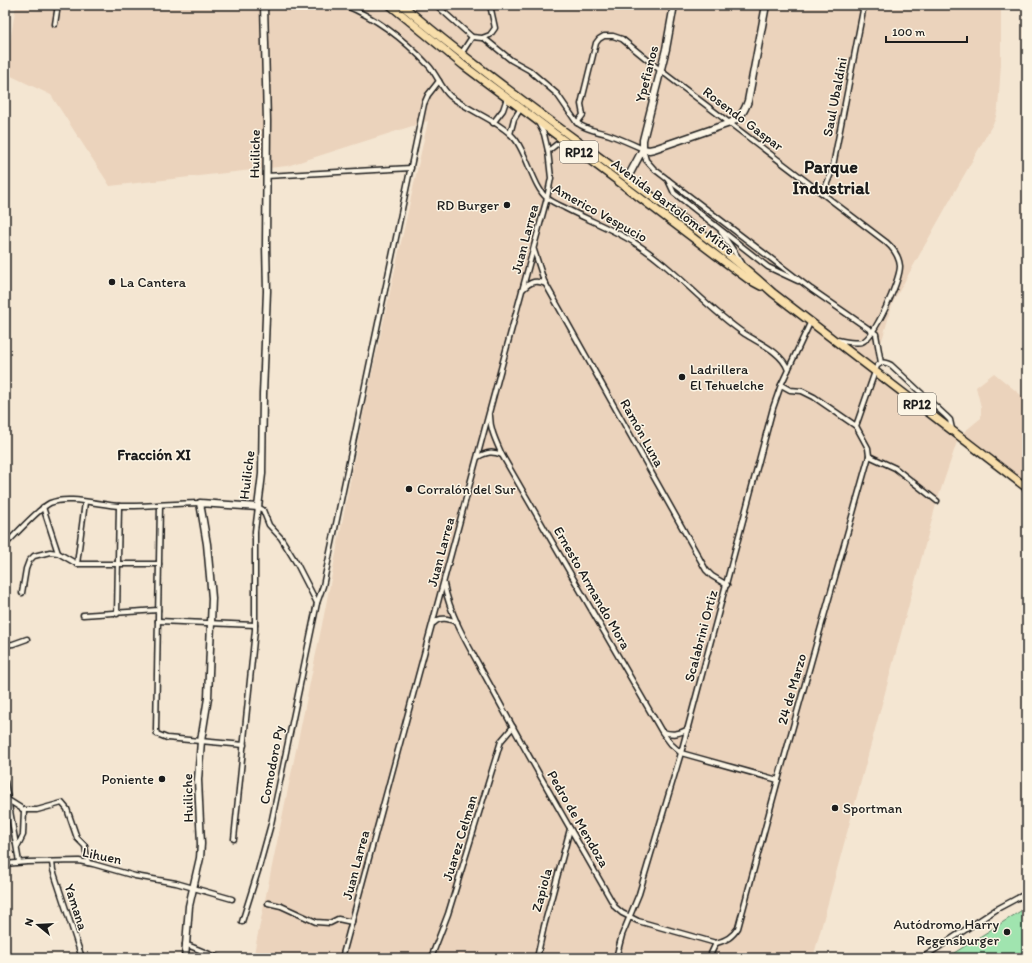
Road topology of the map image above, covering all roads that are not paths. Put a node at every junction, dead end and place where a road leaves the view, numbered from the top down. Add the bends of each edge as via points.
1 (6, 5) edge
2 (58, 5) edge
3 (264, 5) edge
4 (344, 5) edge
5 (390, 5) edge
6 (402, 5) edge
7 (436, 5) edge
8 (490, 5) edge
9 (674, 5) edge
10 (766, 5) edge
11 (864, 5) edge
12 (5, 11) edge
13 (55, 24) dead end
14 (472, 37) junction
15 (484, 38) junction
16 (461, 54) junction
17 (660, 70) junction
18 (440, 81) junction
19 (507, 98) junction
20 (521, 108) junction
21 (538, 121) junction
22 (730, 122) junction
23 (493, 123) junction
24 (577, 123) junction
25 (510, 134) junction
26 (573, 147) junction
27 (643, 149) junction
28 (548, 151) junction
29 (411, 168) junction
30 (266, 176) junction
31 (628, 177) junction
32 (667, 179) junction
33 (823, 193) junction
34 (547, 198) junction
35 (717, 227) junction
36 (534, 249) junction
37 (744, 267) junction
38 (804, 283) junction
39 (546, 284) junction
40 (523, 289) junction
41 (773, 293) junction
42 (810, 321) junction
43 (873, 332) junction
44 (834, 340) junction
45 (880, 363) junction
46 (788, 370) junction
47 (875, 372) junction
48 (781, 385) junction
49 (490, 410) junction
50 (856, 426) junction
51 (953, 431) junction
52 (502, 455) junction
53 (869, 456) junction
54 (478, 457) junction
55 (1027, 488) edge
56 (937, 501) dead end
57 (85, 502) junction
58 (200, 503) junction
59 (160, 505) junction
60 (119, 506) junction
61 (43, 507) junction
62 (258, 507) junction
63 (5, 545) edge
64 (58, 553) junction
65 (117, 563) junction
66 (77, 564) junction
67 (159, 564) junction
68 (444, 584) junction
69 (727, 585) junction
70 (22, 593) dead end
71 (317, 603) junction
72 (158, 610) junction
73 (117, 614) junction
74 (83, 615) dead end
75 (158, 622) junction
76 (457, 622) junction
77 (210, 624) junction
78 (255, 625) junction
79 (432, 625) junction
80 (27, 638) dead end
81 (5, 645) edge
82 (513, 727) junction
83 (688, 729) junction
84 (662, 732) junction
85 (201, 741) junction
86 (244, 745) junction
87 (681, 753) junction
88 (778, 780) junction
89 (5, 782) edge
90 (8, 800) junction
91 (24, 810) junction
92 (570, 828) junction
93 (234, 839) dead end
94 (17, 847) junction
95 (19, 862) junction
96 (52, 862) junction
97 (88, 863) junction
98 (5, 864) edge
99 (193, 888) junction
100 (1027, 893) edge
101 (232, 899) dead end
102 (268, 903) dead end
103 (629, 917) junction
104 (242, 922) dead end
105 (352, 922) junction
106 (716, 943) junction
107 (185, 944) junction
108 (82, 958) edge
109 (185, 958) edge
110 (219, 958) edge
111 (342, 958) edge
112 (431, 958) edge
113 (537, 958) edge
114 (616, 958) edge
115 (710, 958) edge
116 (922, 958) edge

1 - 12 street
2 - 13 street
3 - 30 street, Huiliche
4 - 18 street, Americo Vespucio via 385,26 421,58
5 - 19 main road, Avenida Bartolomé Mitre / RP12 via 443,50
6 - 16 main road, Avenida Bartolomé Mitre / RP12
7 - 14 street
8 - 15 street via 495,28
9 - 17 street, Ypefianos
10 - 22 street via 745,110 741,116
11 - 33 street, Saul Ubaldini via 832,171
14 - 15 street
14 - 16 street
15 - 24 street via 557,94
16 - 31 main road, Avenida Bartolomé Mitre / RP12
17 - 22 street, Rosendo Gaspar
17 - 24 street, Rosendo Gaspar via 622,39 613,36 599,39 581,104 583,115
17 - 27 street, Ypefianos
18 - 23 street, Americo Vespucio via 452,97
18 - 29 street via 424,104
19 - 20 main road, Avenida Bartolomé Mitre / RP12
19 - 23 street via 501,113
20 - 21 main road, Avenida Bartolomé Mitre / RP12
20 - 25 street via 514,119
21 - 26 main road, Avenida Bartolomé Mitre / RP12
21 - 28 street, Juan Larrea
22 - 27 street via 654,149
22 - 33 street, Rosendo Gaspar
23 - 25 street, Americo Vespucio
24 - 27 street
25 - 34 street, Americo Vespucio via 520,145 540,190
26 - 28 street via 557,144
26 - 41 main road, Avenida Bartolomé Mitre / RP12 via 730,266
27 - 31 street
27 - 32 street via 649,165
28 - 34 street, Juan Larrea via 551,178
29 - 30 street
29 - 71 street via 324,586
30 - 62 street, Huiliche via 266,343 262,474
31 - 37 main road, Avenida Bartolomé Mitre / RP12
32 - 35 street via 674,193
32 - 38 street
33 - 43 street, Rosendo Gaspar via 892,247 899,261 900,267 894,289
34 - 36 street, Juan Larrea
34 - 46 street, Americo Vespucio via 625,237 648,252 736,328 781,357
35 - 37 street
35 - 38 street via 768,267
36 - 39 street, Ramón Luna
36 - 40 street, Juan Larrea
37 - 41 main road, Avenida Bartolomé Mitre / RP12
38 - 43 street
39 - 40 street via 530,282
39 - 69 street, Ramón Luna via 706,570
40 - 49 street, Juan Larrea
41 - 42 main road, Avenida Bartolomé Mitre / RP12
42 - 44 main road, Avenida Bartolomé Mitre / RP12
42 - 46 street, Scalabrini Ortiz
43 - 44 street via 861,342
43 - 45 street via 878,338
44 - 47 main road, Avenida Bartolomé Mitre / RP12
45 - 47 street
45 - 51 street via 886,362 891,365 946,416
46 - 48 street, Scalabrini Ortiz
47 - 50 street
47 - 51 main road, Avenida Bartolomé Mitre / RP12
48 - 50 street via 814,397
48 - 69 street, Scalabrini Ortiz
49 - 52 street, Ernesto Armando Mora via 490,423
49 - 54 street, Juan Larrea
50 - 53 street via 868,448
51 - 55 main road, Avenida Bartolomé Mitre / RP12
52 - 54 street via 486,452
52 - 84 street, Ernesto Armando Mora
53 - 56 street via 895,468
53 - 88 street, 24 de Marzo
54 - 68 street, Juan Larrea
57 - 60 street
57 - 61 street via 63,500
57 - 66 street
58 - 59 street
58 - 62 street, Huiliche
58 - 77 street, Huiliche via 211,572
59 - 60 street
59 - 67 street
60 - 65 street
61 - 63 street
61 - 64 street
62 - 71 street via 263,510 269,525 281,538 297,564
62 - 78 street via 255,531
64 - 66 street
64 - 70 street via 34,556 29,561
65 - 66 street
65 - 67 street
65 - 73 street
67 - 72 street
68 - 76 street, Pedro de Mendoza via 447,600
68 - 79 street, Juan Larrea
69 - 83 street, Scalabrini Ortiz
71 - 104 street, Comodoro Py via 271,824
72 - 73 street
72 - 75 street
73 - 74 street
75 - 77 street
75 - 85 street via 157,734 167,738
76 - 79 street via 444,618
76 - 82 street, Pedro de Mendoza
77 - 78 street
77 - 85 street, Huiliche via 208,698
78 - 86 street
79 - 105 street, Juan Larrea
80 - 81 street
82 - 92 street, Pedro de Mendoza
82 - 112 street, Juarez Celman via 501,741 448,914
83 - 84 street via 675,734
83 - 87 street, Scalabrini Ortiz
84 - 87 street, Ernesto Armando Mora
85 - 86 street
85 - 99 street, Huiliche via 198,780 201,844
86 - 93 street
87 - 88 street
87 - 103 street, Scalabrini Ortiz via 639,894
88 - 106 street, 24 de Marzo via 738,928 732,936
89 - 90 street
90 - 91 street
90 - 94 street
91 - 94 street via 23,835
91 - 97 street via 36,810 62,803 66,806 77,838 85,846
92 - 103 street, Pedro de Mendoza via 615,907
92 - 113 street, Zapiola
94 - 95 street
95 - 96 street, Lihuen
95 - 98 street, Lihuen
96 - 97 street, Lihuen
96 - 108 street, Yamana
97 - 99 street, Lihuen
99 - 101 street, Lihuen
99 - 107 street, Huiliche
100 - 116 street
102 - 105 street via 316,922 338,919
103 - 106 street, Pedro de Mendoza
103 - 114 street, Scalabrini Ortiz
105 - 111 street, Juan Larrea
106 - 115 street
107 - 109 street, Huiliche
107 - 110 street

